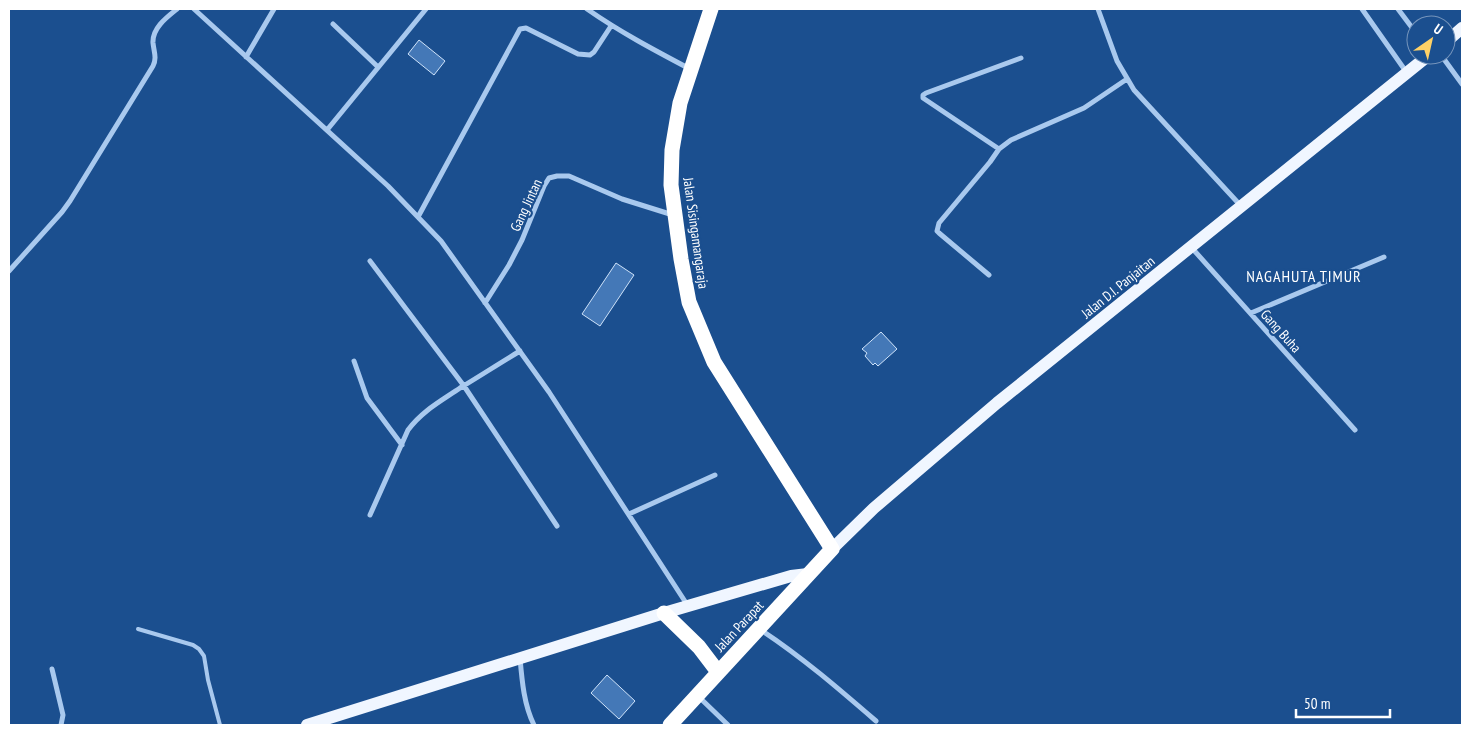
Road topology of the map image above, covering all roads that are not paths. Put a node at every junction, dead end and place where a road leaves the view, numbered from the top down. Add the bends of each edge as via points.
1 (177, 9) edge
2 (194, 9) edge
3 (274, 9) edge
4 (426, 9) edge
5 (587, 9) edge
6 (711, 9) edge
7 (1098, 9) edge
8 (1362, 9) edge
9 (1398, 9) edge
10 (1406, 20) edge
11 (333, 24) dead end
12 (612, 26) junction
13 (246, 57) junction
14 (1020, 58) dead end
15 (1417, 65) edge
16 (1448, 65) edge
17 (378, 67) junction
18 (691, 69) junction
19 (1407, 73) junction
20 (1128, 79) junction
21 (1462, 84) edge
22 (326, 130) junction
23 (998, 149) junction
24 (1241, 206) junction
25 (675, 216) junction
26 (418, 217) junction
27 (1191, 247) junction
28 (1384, 257) dead end
29 (370, 261) dead end
30 (9, 271) edge
31 (989, 275) dead end
32 (485, 303) junction
33 (1251, 313) junction
34 (520, 351) junction
35 (354, 362) dead end
36 (464, 386) junction
37 (1355, 430) dead end
38 (402, 445) junction
39 (715, 475) dead end
40 (629, 514) junction
41 (370, 515) dead end
42 (557, 526) dead end
43 (832, 549) junction
44 (808, 574) junction
45 (688, 606) junction
46 (664, 613) junction
47 (138, 629) dead end
48 (758, 629) junction
49 (520, 658) junction
50 (52, 669) dead end
51 (718, 672) junction
52 (697, 695) junction
53 (876, 721) dead end
54 (61, 725) edge
55 (220, 725) edge
56 (307, 725) edge
57 (534, 725) edge
58 (670, 725) edge
59 (728, 725) edge

1 - 30 street via 156,30 153,66 70,201
2 - 13 street
3 - 13 street
4 - 17 street
5 - 12 street
6 - 18 highway, Jalan Sisingamangaraja
7 - 20 street via 1117,61
8 - 19 street
9 - 10 street
11 - 17 street
12 - 18 street
12 - 26 street via 590,56 578,54 520,28
13 - 22 street
14 - 23 street via 923,95 925,100
15 - 19 main road, Jalan D.I. Panjaitan
16 - 21 street
17 - 22 street
18 - 25 highway, Jalan Sisingamangaraja via 680,103 672,150 671,186
19 - 24 main road, Jalan D.I. Panjaitan
20 - 23 street via 1084,108 1011,140
20 - 24 street via 1134,90
22 - 26 street
23 - 31 street via 937,228
24 - 27 main road, Jalan D.I. Panjaitan
25 - 32 street, Gang Jintan via 622,199 569,176 549,178 522,240
25 - 43 highway, Jalan Sisingamangaraja via 689,302 714,362
26 - 32 street via 441,242
27 - 33 street, Gang Buha
27 - 43 main road, Jalan D.I. Panjaitan via 997,403 874,508
28 - 33 street
29 - 36 street
32 - 34 street
33 - 37 street, Gang Buha
34 - 36 street
34 - 40 street
35 - 38 street via 367,398
36 - 38 street via 424,412 408,430
36 - 42 street
38 - 41 street
39 - 40 street
40 - 45 street
43 - 44 highway, Jalan Parapat
44 - 45 main road
44 - 48 highway, Jalan Parapat
45 - 46 main road
46 - 49 main road
46 - 51 highway via 699,647
47 - 55 lane via 199,650 204,656
48 - 51 highway, Jalan Parapat
48 - 53 street via 815,668
49 - 56 main road
49 - 57 street via 524,694
50 - 54 street via 63,715
51 - 52 highway, Jalan Parapat
52 - 58 highway, Jalan Parapat
52 - 59 street

